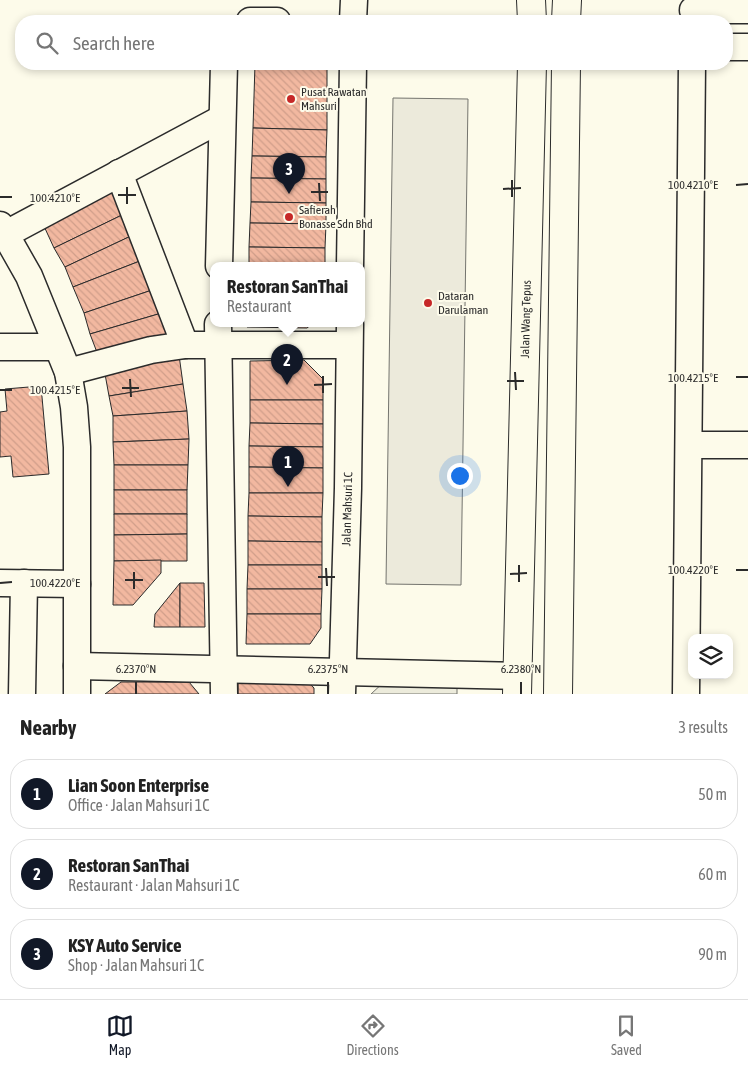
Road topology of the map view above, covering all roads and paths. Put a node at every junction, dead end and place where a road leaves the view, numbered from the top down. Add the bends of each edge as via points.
1 (354, 0) edge
2 (532, 0) edge
3 (567, 0) edge
4 (748, 10) edge
5 (692, 11) edge
6 (353, 15) edge
7 (532, 15) edge
8 (566, 15) edge
9 (748, 46) edge
10 (733, 47) edge
11 (224, 70) edge
12 (353, 70) edge
13 (532, 70) edge
14 (566, 70) edge
15 (692, 70) edge
16 (221, 119) junction
17 (119, 173) junction
18 (3, 229) edge
19 (219, 262) edge
20 (350, 262) edge
21 (218, 334) edge
22 (349, 334) edge
23 (185, 345) junction
24 (0, 347) edge
25 (57, 348) junction
26 (68, 372) junction
27 (748, 445) edge
28 (689, 446) junction
29 (12, 583) edge
30 (77, 584) junction
31 (77, 666) junction
32 (225, 682) edge
33 (342, 683) edge
34 (517, 685) edge
35 (22, 694) edge
36 (77, 694) edge
37 (558, 694) edge
38 (686, 694) edge

1 - 6 street
2 - 7 main road
3 - 8 main road
4 - 5 street
9 - 10 street
11 - 16 street
12 - 20 street
13 - 34 main road, Jalan Wang Tepus
14 - 37 main road
15 - 28 street
16 - 17 street
16 - 19 street
17 - 18 street
17 - 23 street
18 - 25 street via 29,276
21 - 22 street
21 - 23 street
21 - 32 street
22 - 33 street, Jalan Mahsuri 1C
23 - 26 street via 151,350
24 - 25 street
25 - 26 street
26 - 30 street via 77,447
27 - 28 street
28 - 38 street
29 - 30 street
29 - 35 street
30 - 31 street
31 - 32 street
31 - 36 street
32 - 33 street
33 - 34 street

